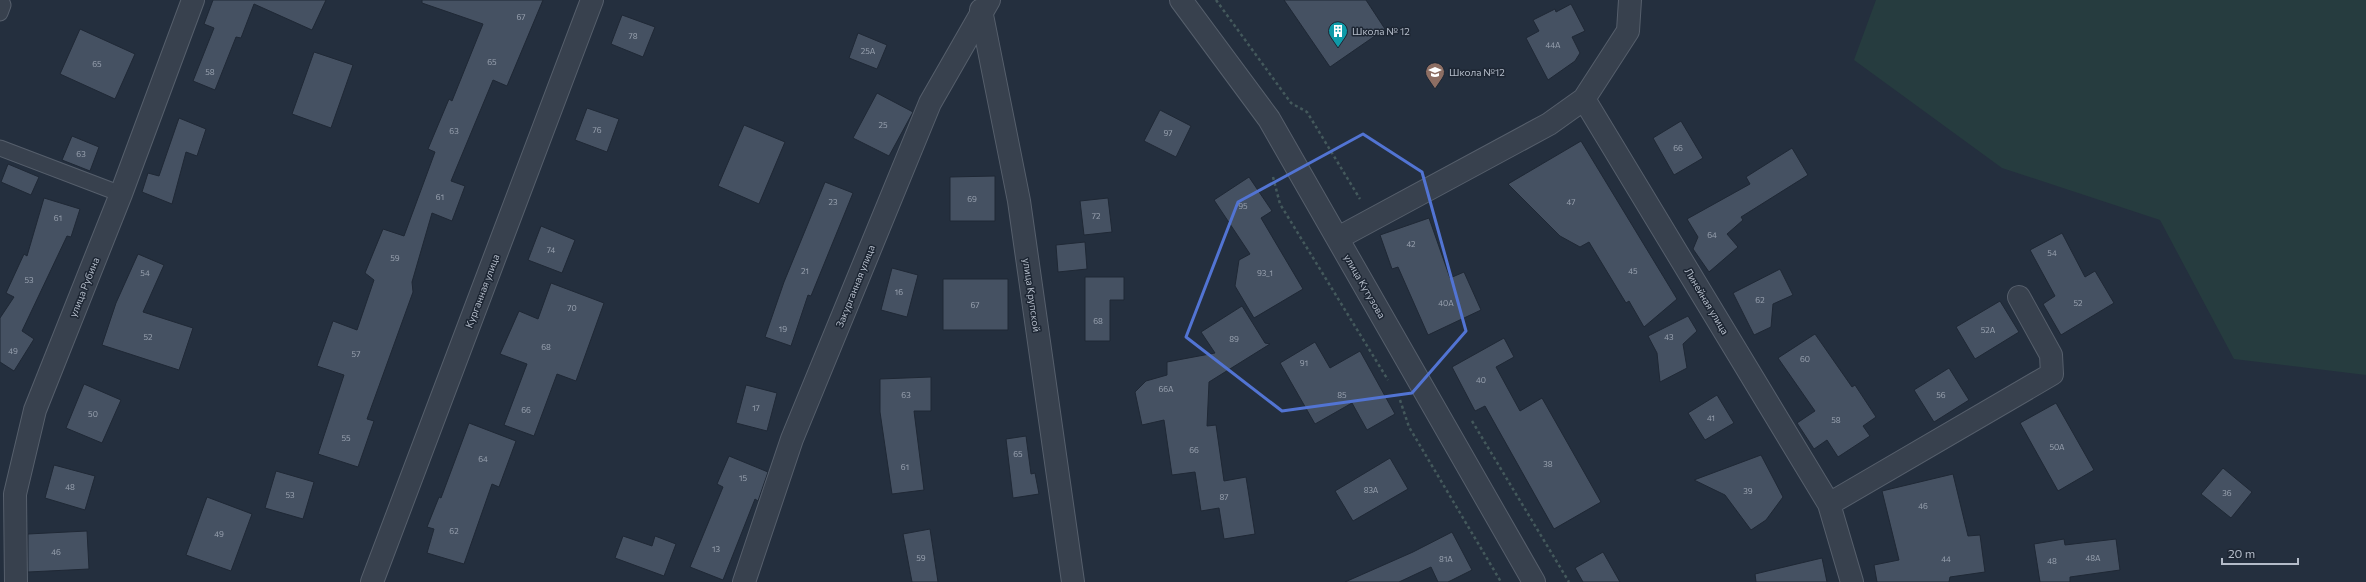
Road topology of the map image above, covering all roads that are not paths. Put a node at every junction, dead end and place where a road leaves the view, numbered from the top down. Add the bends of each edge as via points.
1 (1, 0) edge
2 (193, 0) edge
3 (592, 0) edge
4 (1181, 0) edge
5 (1630, 0) edge
6 (985, 5) edge
7 (0, 13) edge
8 (1584, 98) junction
9 (0, 148) edge
10 (121, 194) junction
11 (1338, 238) junction
12 (2019, 297) dead end
13 (1829, 504) junction
14 (16, 582) edge
15 (372, 582) edge
16 (744, 582) edge
17 (1073, 582) edge
18 (1534, 582) edge
19 (1852, 582) edge

1 - 7 lane via 3,5
2 - 10 street, улица Рубина
3 - 15 street, Курганная улица
4 - 11 street, улица Кутузова via 1269,119
5 - 8 street via 1628,31
6 - 16 street, Закурганная улица via 930,102 792,439
6 - 17 street, улица Крупской via 1019,201
8 - 11 street via 1549,124
8 - 13 street, Линейная улица
9 - 10 lane
10 - 14 street, улица Рубина via 35,410 15,494
11 - 18 street, улица Кутузова
12 - 13 street via 2051,354 2052,374
13 - 19 street, Линейная улица

